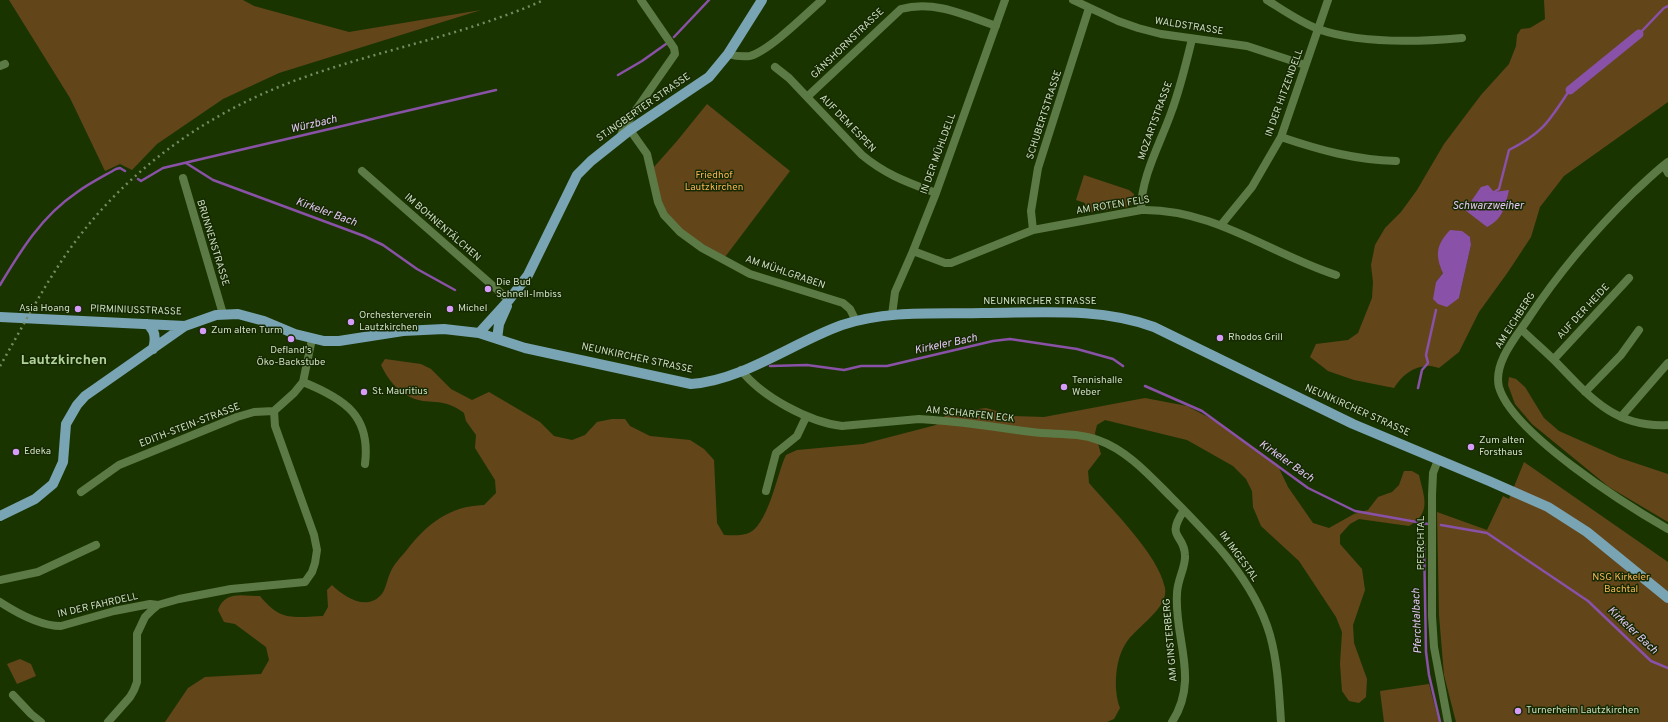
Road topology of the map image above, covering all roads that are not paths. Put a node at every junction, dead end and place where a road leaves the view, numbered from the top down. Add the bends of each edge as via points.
1 (641, 0) edge
2 (762, 0) edge
3 (822, 0) edge
4 (1005, 0) edge
5 (1073, 0) edge
6 (1267, 0) edge
7 (1328, 0) edge
8 (1089, 8) junction
9 (996, 26) junction
10 (1318, 29) junction
11 (1462, 38) dead end
12 (1192, 39) junction
13 (728, 54) junction
14 (1305, 66) junction
15 (775, 67) dead end
16 (807, 97) junction
17 (630, 130) junction
18 (1281, 137) junction
19 (620, 138) junction
20 (1396, 161) dead end
21 (1666, 163) edge
22 (362, 171) dead end
23 (1668, 173) edge
24 (183, 178) dead end
25 (936, 193) junction
26 (1141, 210) junction
27 (1221, 225) junction
28 (1033, 230) junction
29 (913, 251) junction
30 (1336, 275) dead end
31 (1629, 278) dead end
32 (509, 300) junction
33 (223, 314) junction
34 (892, 315) junction
35 (0, 317) edge
36 (856, 321) junction
37 (147, 324) junction
38 (185, 326) junction
39 (1521, 329) junction
40 (1639, 330) dead end
41 (479, 333) junction
42 (312, 339) junction
43 (497, 339) junction
44 (153, 349) junction
45 (1554, 359) junction
46 (1668, 363) edge
47 (741, 370) junction
48 (303, 382) junction
49 (1585, 392) junction
50 (274, 411) junction
51 (806, 417) junction
52 (1621, 417) junction
53 (1668, 425) edge
54 (1108, 444) joint
55 (1438, 460) junction
56 (365, 464) dead end
57 (766, 491) dead end
58 (81, 492) dead end
59 (1184, 510) junction
60 (0, 516) edge
61 (1668, 529) edge
62 (96, 545) dead end
63 (0, 580) edge
64 (1668, 598) edge
65 (0, 602) edge
66 (158, 605) junction
67 (13, 695) dead end
68 (41, 722) edge
69 (108, 722) edge
70 (1172, 722) edge
71 (1281, 722) edge
72 (1448, 722) edge

1 - 19 street via 670,42 675,54 624,126
2 - 13 main road, ST.INGBERTER STRASSE
3 - 13 street via 773,42 756,53 739,56
4 - 9 street, IN DER MÜHLDELL
5 - 8 street, WALDSTRASSE
6 - 10 street
7 - 10 street, IN DER HITZENDELL
8 - 12 street, WALDSTRASSE via 1138,28
8 - 28 street, SCHUBERTSTRASSE via 1038,168 1032,211
9 - 16 street, GÄNSHORNSTRASSE via 935,4 913,5 901,9
9 - 25 street, IN DER MÜHLDELL
10 - 11 street via 1354,37 1405,41
10 - 14 street, IN DER HITZENDELL
12 - 14 street, WALDSTRASSE via 1247,46
12 - 26 street, MOZARTSTRASSE via 1178,92 1148,172 1141,197
13 - 17 main road, ST.INGBERTER STRASSE via 709,77
14 - 18 street, IN DER HITZENDELL
15 - 16 street, AUF DEM ESPEN
16 - 25 street, AUF DEM ESPEN via 874,165 895,177
17 - 19 main road, ST.INGBERTER STRASSE
17 - 36 street, AM MÜHLGRABEN via 647,154 658,202 664,215 680,232 702,248 750,274 843,303 850,308
18 - 20 street via 1337,154
18 - 27 street, IN DER HITZENDELL via 1252,187
19 - 32 main road, ST.INGBERTER STRASSE via 577,175 562,201 535,262
21 - 23 street
21 - 39 street, AM EICHBERG via 1588,238 1553,281
22 - 32 street, IM BOHNENTÄLCHEN
24 - 33 street, BRUNNENSTRASSE
25 - 29 street, IN DER MÜHLDELL
26 - 27 street, AM ROTEN FELS via 1172,212
26 - 28 street, AM ROTEN FELS
27 - 30 street, AM ROTEN FELS via 1293,259
28 - 29 street, AM ROTEN FELS via 951,263
29 - 34 street, IN DER MÜHLDELL via 895,292
31 - 45 street, AUF DER HEIDE
32 - 41 main road, ST.INGBERTER STRASSE
32 - 43 main road, ST.INGBERTER STRASSE via 499,324
33 - 38 main road, PIRMINIUSSTRASSE
33 - 42 main road, PIRMINIUSSTRASSE via 251,317
34 - 36 main road, NEUNKIRCHER STRASSE
34 - 55 main road, NEUNKIRCHER STRASSE via 1073,312 1102,314 1136,321 1172,335 1315,406
35 - 37 main road, PIRMINIUSSTRASSE
36 - 47 main road, NEUNKIRCHER STRASSE
37 - 38 main road, PIRMINIUSSTRASSE
37 - 44 main road via 155,336
38 - 44 main road
39 - 45 street
39 - 61 street, AM EICHBERG via 1505,355 1499,375 1499,385 1508,405 1526,426 1581,472 1624,503
40 - 49 street via 1621,355
41 - 42 main road, PIRMINIUSSTRASSE via 432,328 339,341
41 - 43 main road, NEUNKIRCHER STRASSE
42 - 48 street
43 - 47 main road, NEUNKIRCHER STRASSE via 525,348 691,384 713,381
44 - 60 main road via 77,404 66,424 63,462 53,484 35,499
45 - 49 street
46 - 52 street
47 - 51 street, AM SCHARFEN ECK via 752,383
48 - 50 street
48 - 56 street via 324,391 358,417 367,442
49 - 52 street
50 - 58 street, EDITH-STEIN-STRASSE via 254,412 237,417 126,462
50 - 66 street, IN DER FAHRDELL via 275,426 314,535 317,550 309,579 296,585 231,589
51 - 54 street, AM SCHARFEN ECK via 842,426 919,419 947,421 1080,435
51 - 57 street via 797,436 776,453
52 - 53 street via 1643,424
54 - 59 street, IM IMGESTAL via 1135,463
55 - 64 main road, NEUNKIRCHER STRASSE via 1531,499 1561,515 1603,545
55 - 72 street, PFERCHTAL via 1432,494 1432,616 1434,647
59 - 70 street, AM GINSTERBERG via 1177,521 1176,534 1184,548 1185,556 1176,594 1186,680 1184,697
59 - 71 street, IM IMGESTAL via 1203,528 1229,560 1252,594 1269,634 1275,659
62 - 63 street via 38,572
65 - 66 street, IN DER FAHRDELL via 35,620 54,626 114,611 150,604
66 - 69 street via 145,617 137,634 137,682 130,697
67 - 68 street

